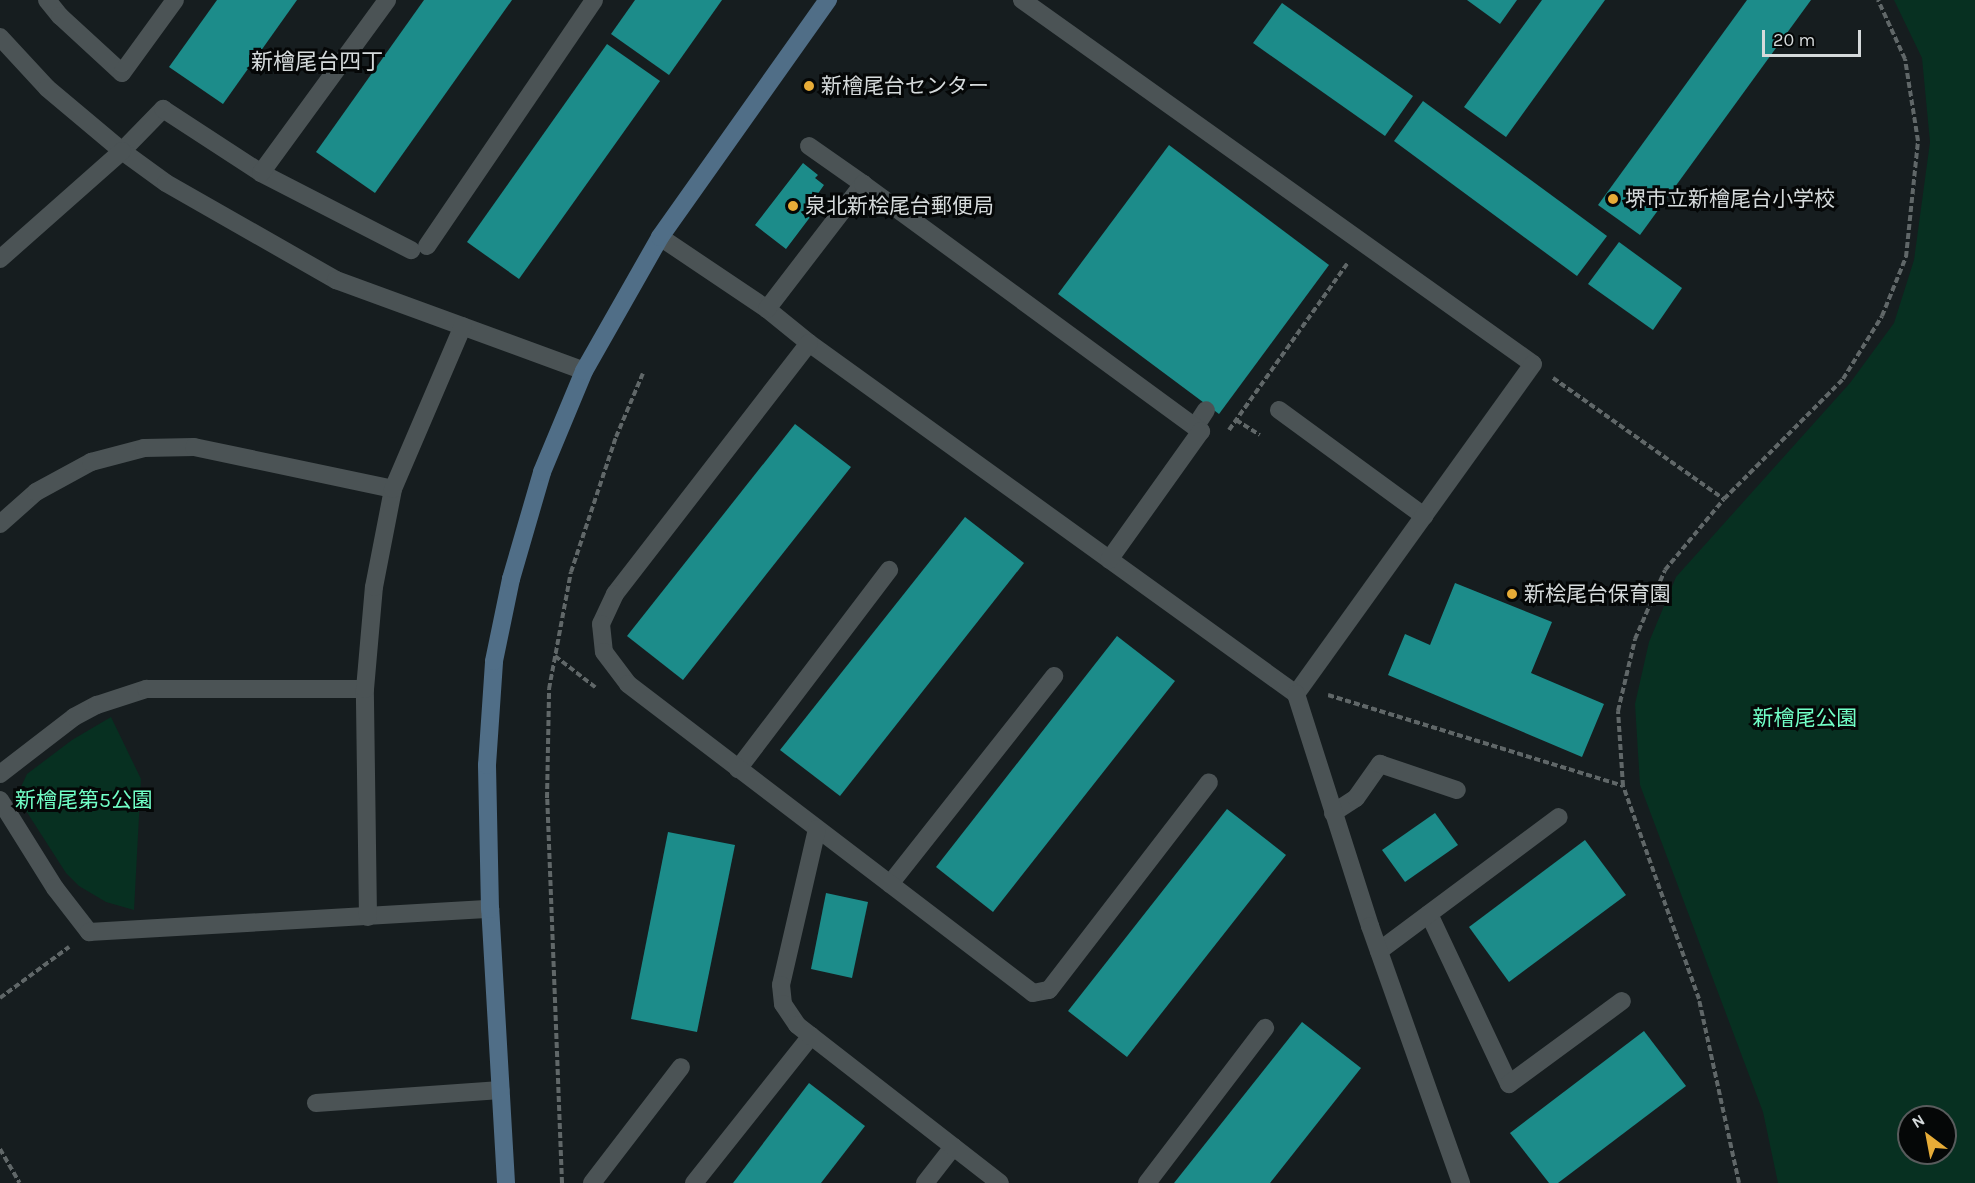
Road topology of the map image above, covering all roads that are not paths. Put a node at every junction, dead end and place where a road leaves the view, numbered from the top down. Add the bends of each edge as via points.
1 (48, 0) edge
2 (175, 0) edge
3 (387, 0) edge
4 (594, 0) edge
5 (828, 0) edge
6 (1022, 0) edge
7 (0, 37) edge
8 (809, 146) dead end
9 (122, 151) junction
10 (261, 173) junction
11 (863, 184) junction
12 (660, 237) junction
13 (0, 259) edge
14 (767, 309) junction
15 (463, 326) junction
16 (809, 343) junction
17 (584, 371) junction
18 (1206, 410) dead end
19 (1279, 410) dead end
20 (1195, 427) junction
21 (393, 489) junction
22 (1424, 516) junction
23 (0, 524) edge
24 (1109, 560) junction
25 (889, 570) dead end
26 (1054, 676) dead end
27 (365, 689) junction
28 (1296, 694) junction
29 (738, 769) junction
30 (0, 774) edge
31 (1209, 782) dead end
32 (1457, 790) dead end
33 (0, 800) edge
34 (1333, 813) junction
35 (1559, 818) dead end
36 (817, 829) junction
37 (890, 884) junction
38 (490, 909) junction
39 (1429, 914) junction
40 (368, 917) junction
41 (1379, 951) junction
42 (1622, 1001) dead end
43 (1265, 1028) dead end
44 (812, 1036) junction
45 (681, 1067) dead end
46 (501, 1090) junction
47 (316, 1103) dead end
48 (953, 1147) junction
49 (506, 1183) edge
50 (592, 1183) edge
51 (694, 1183) edge
52 (925, 1183) edge
53 (1000, 1183) edge
54 (1147, 1183) edge
55 (1461, 1183) edge

1 - 2 street via 122,73
3 - 10 street
4 - 10 street via 419,248
5 - 12 street
6 - 22 street via 1533,364
7 - 9 street via 47,88
8 - 11 street
9 - 10 street via 163,109
9 - 13 street
9 - 15 street via 166,183 336,280
11 - 14 street
11 - 20 street
12 - 14 street
12 - 17 street
14 - 16 street
15 - 17 street
15 - 21 street
16 - 24 street
16 - 29 street via 615,594 601,624 604,652 628,684
17 - 38 street via 542,472 511,579 494,661 487,765
18 - 20 street
19 - 22 street
20 - 24 street via 1201,431
21 - 23 street via 194,447 144,448 91,462 36,492
21 - 27 street via 374,587
22 - 28 street
24 - 28 street
25 - 29 street
26 - 37 street
27 - 30 street via 146,689 74,717
27 - 40 street
28 - 34 street
29 - 36 street
31 - 37 street via 1049,990 1033,993
32 - 34 street via 1380,764 1356,798
33 - 40 street via 55,888 89,932
34 - 41 street
35 - 39 street
36 - 37 street
36 - 44 street via 781,985 783,1004 797,1025
38 - 40 street
38 - 46 street
39 - 41 street
39 - 42 street via 1509,1084
41 - 55 street
43 - 54 street
44 - 48 street
44 - 51 street
45 - 50 street
46 - 47 street
46 - 49 street
48 - 52 street
48 - 53 street

